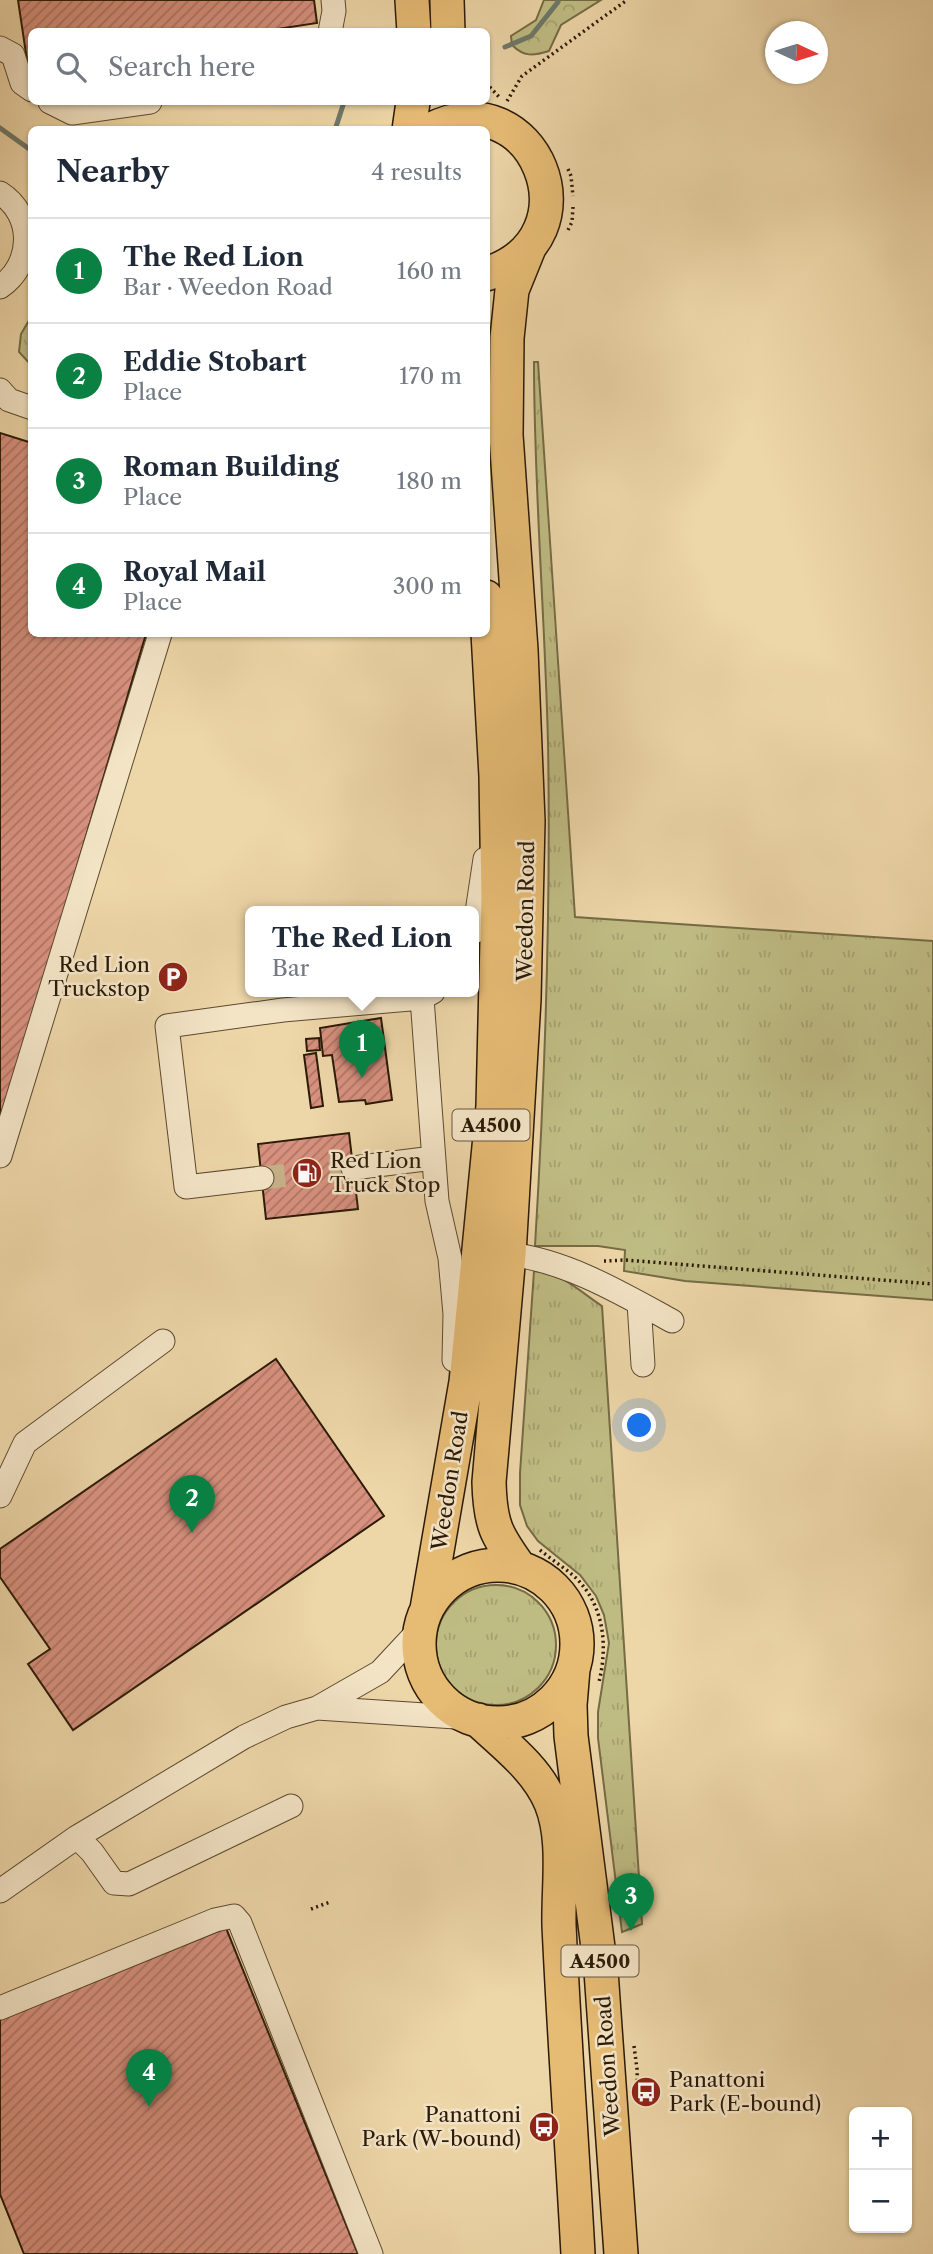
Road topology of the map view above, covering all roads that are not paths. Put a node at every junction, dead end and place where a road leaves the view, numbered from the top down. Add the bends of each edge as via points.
1 (332, 0) edge
2 (412, 0) edge
3 (447, 0) edge
4 (331, 28) edge
5 (414, 28) edge
6 (448, 28) edge
7 (0, 48) edge
8 (28, 87) edge
9 (56, 105) edge
10 (129, 105) edge
11 (412, 105) edge
12 (495, 108) edge
13 (409, 126) edge
14 (438, 126) edge
15 (16, 205) edge
16 (529, 248) junction
17 (25, 265) edge
18 (490, 273) edge
19 (1, 288) edge
20 (0, 390) edge
21 (28, 407) edge
22 (159, 637) edge
23 (488, 637) edge
24 (496, 776) junction
25 (479, 911) edge
26 (408, 997) edge
27 (427, 997) edge
28 (0, 1156) edge
29 (433, 1158) junction
30 (353, 1167) tunnel mouth
31 (262, 1178) tunnel mouth
32 (509, 1254) junction
33 (639, 1303) junction
34 (672, 1321) dead end
35 (163, 1340) dead end
36 (643, 1365) dead end
37 (452, 1470) junction
38 (0, 1496) edge
39 (528, 1558) junction
40 (424, 1619) junction
41 (585, 1678) junction
42 (317, 1708) junction
43 (475, 1719) junction
44 (291, 1806) dead end
45 (77, 1836) junction
46 (3, 1882) edge
47 (0, 2008) edge
48 (371, 2254) edge
49 (578, 2254) edge
50 (621, 2254) edge

1 - 4 street
2 - 5 highway
3 - 6 highway
7 - 8 street via 13,55 22,83
9 - 10 street via 72,113
11 - 13 highway
12 - 14 highway
12 - 16 highway, Weedon Road via 530,147 547,187 541,230
15 - 17 street via 24,222
16 - 18 highway via 517,260
16 - 32 highway, Weedon Road / A4500 via 513,290 507,338 506,435 528,821 524,999
17 - 19 street
20 - 21 street via 9,400
22 - 28 street
23 - 24 highway, Weedon Road / A4500
24 - 25 street
24 - 37 highway, Weedon Road / A4500 via 493,1106 477,1286
26 - 31 street via 167,1026 186,1187
27 - 29 street
29 - 30 street
29 - 37 street via 450,1258 454,1314
32 - 33 street via 528,1256 604,1283
32 - 39 highway, Weedon Road / A4500 via 490,1510 501,1542
33 - 34 street
33 - 36 street
35 - 38 street via 25,1443
37 - 40 highway, Weedon Road / A4500
39 - 40 highway, A4500 via 465,1572 442,1588
39 - 41 highway, A4500 via 570,1612
40 - 42 street via 380,1672
40 - 43 highway, A4500 via 419,1640 421,1662 430,1684 449,1706
41 - 43 highway, A4500 via 537,1712 511,1722
41 - 50 highway, Weedon Road / A4500 via 570,1705 571,1736 601,1971
42 - 43 street
42 - 45 street via 244,1737
43 - 49 highway, Weedon Road / A4500 via 530,1770 553,1807
44 - 45 street via 128,1884 114,1883
45 - 46 street
47 - 48 street via 234,1916

